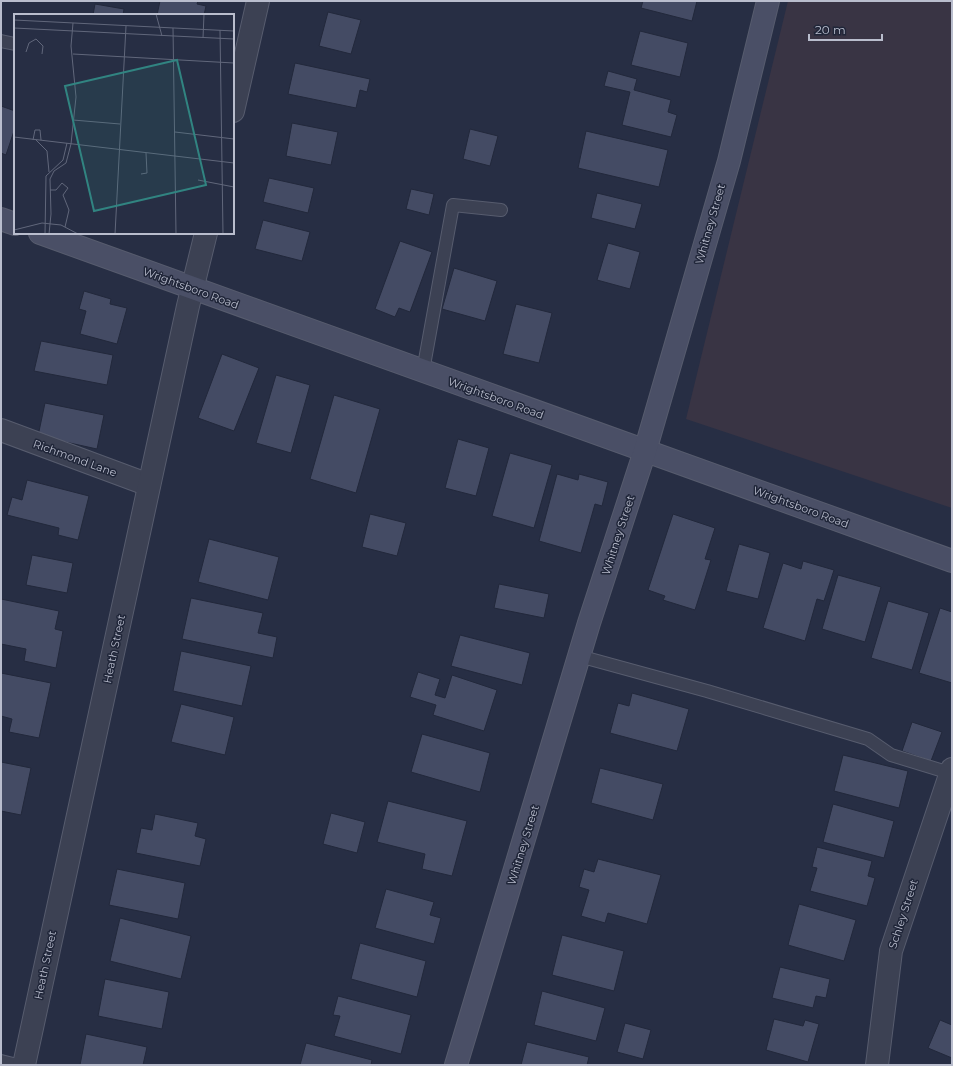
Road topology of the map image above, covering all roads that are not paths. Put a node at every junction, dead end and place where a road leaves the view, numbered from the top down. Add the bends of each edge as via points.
1 (258, 1) edge
2 (768, 1) edge
3 (1, 40) edge
4 (14, 44) edge
5 (234, 107) edge
6 (501, 210) dead end
7 (1, 219) edge
8 (14, 224) edge
9 (43, 234) edge
10 (206, 234) edge
11 (193, 288) junction
12 (423, 371) junction
13 (1, 430) edge
14 (645, 451) junction
15 (149, 485) junction
16 (952, 561) edge
17 (579, 656) junction
18 (951, 771) edge
19 (1, 1061) edge
20 (17, 1065) edge
21 (24, 1065) edge
22 (456, 1065) edge
23 (877, 1065) edge

1 - 5 street
2 - 14 street, Whitney Street via 729,161
3 - 4 lane
6 - 12 lane via 453,205
7 - 8 street
9 - 11 street, Wrightsboro Road
10 - 11 street, Heath Street
11 - 12 street, Wrightsboro Road
11 - 15 street, Heath Street
12 - 14 street, Wrightsboro Road
13 - 15 street, Richmond Lane
14 - 16 street, Wrightsboro Road
14 - 17 street, Whitney Street
15 - 21 street, Heath Street
17 - 18 lane via 868,739 891,755
17 - 22 street, Whitney Street
18 - 23 street, Schley Street via 890,951
19 - 20 lane

